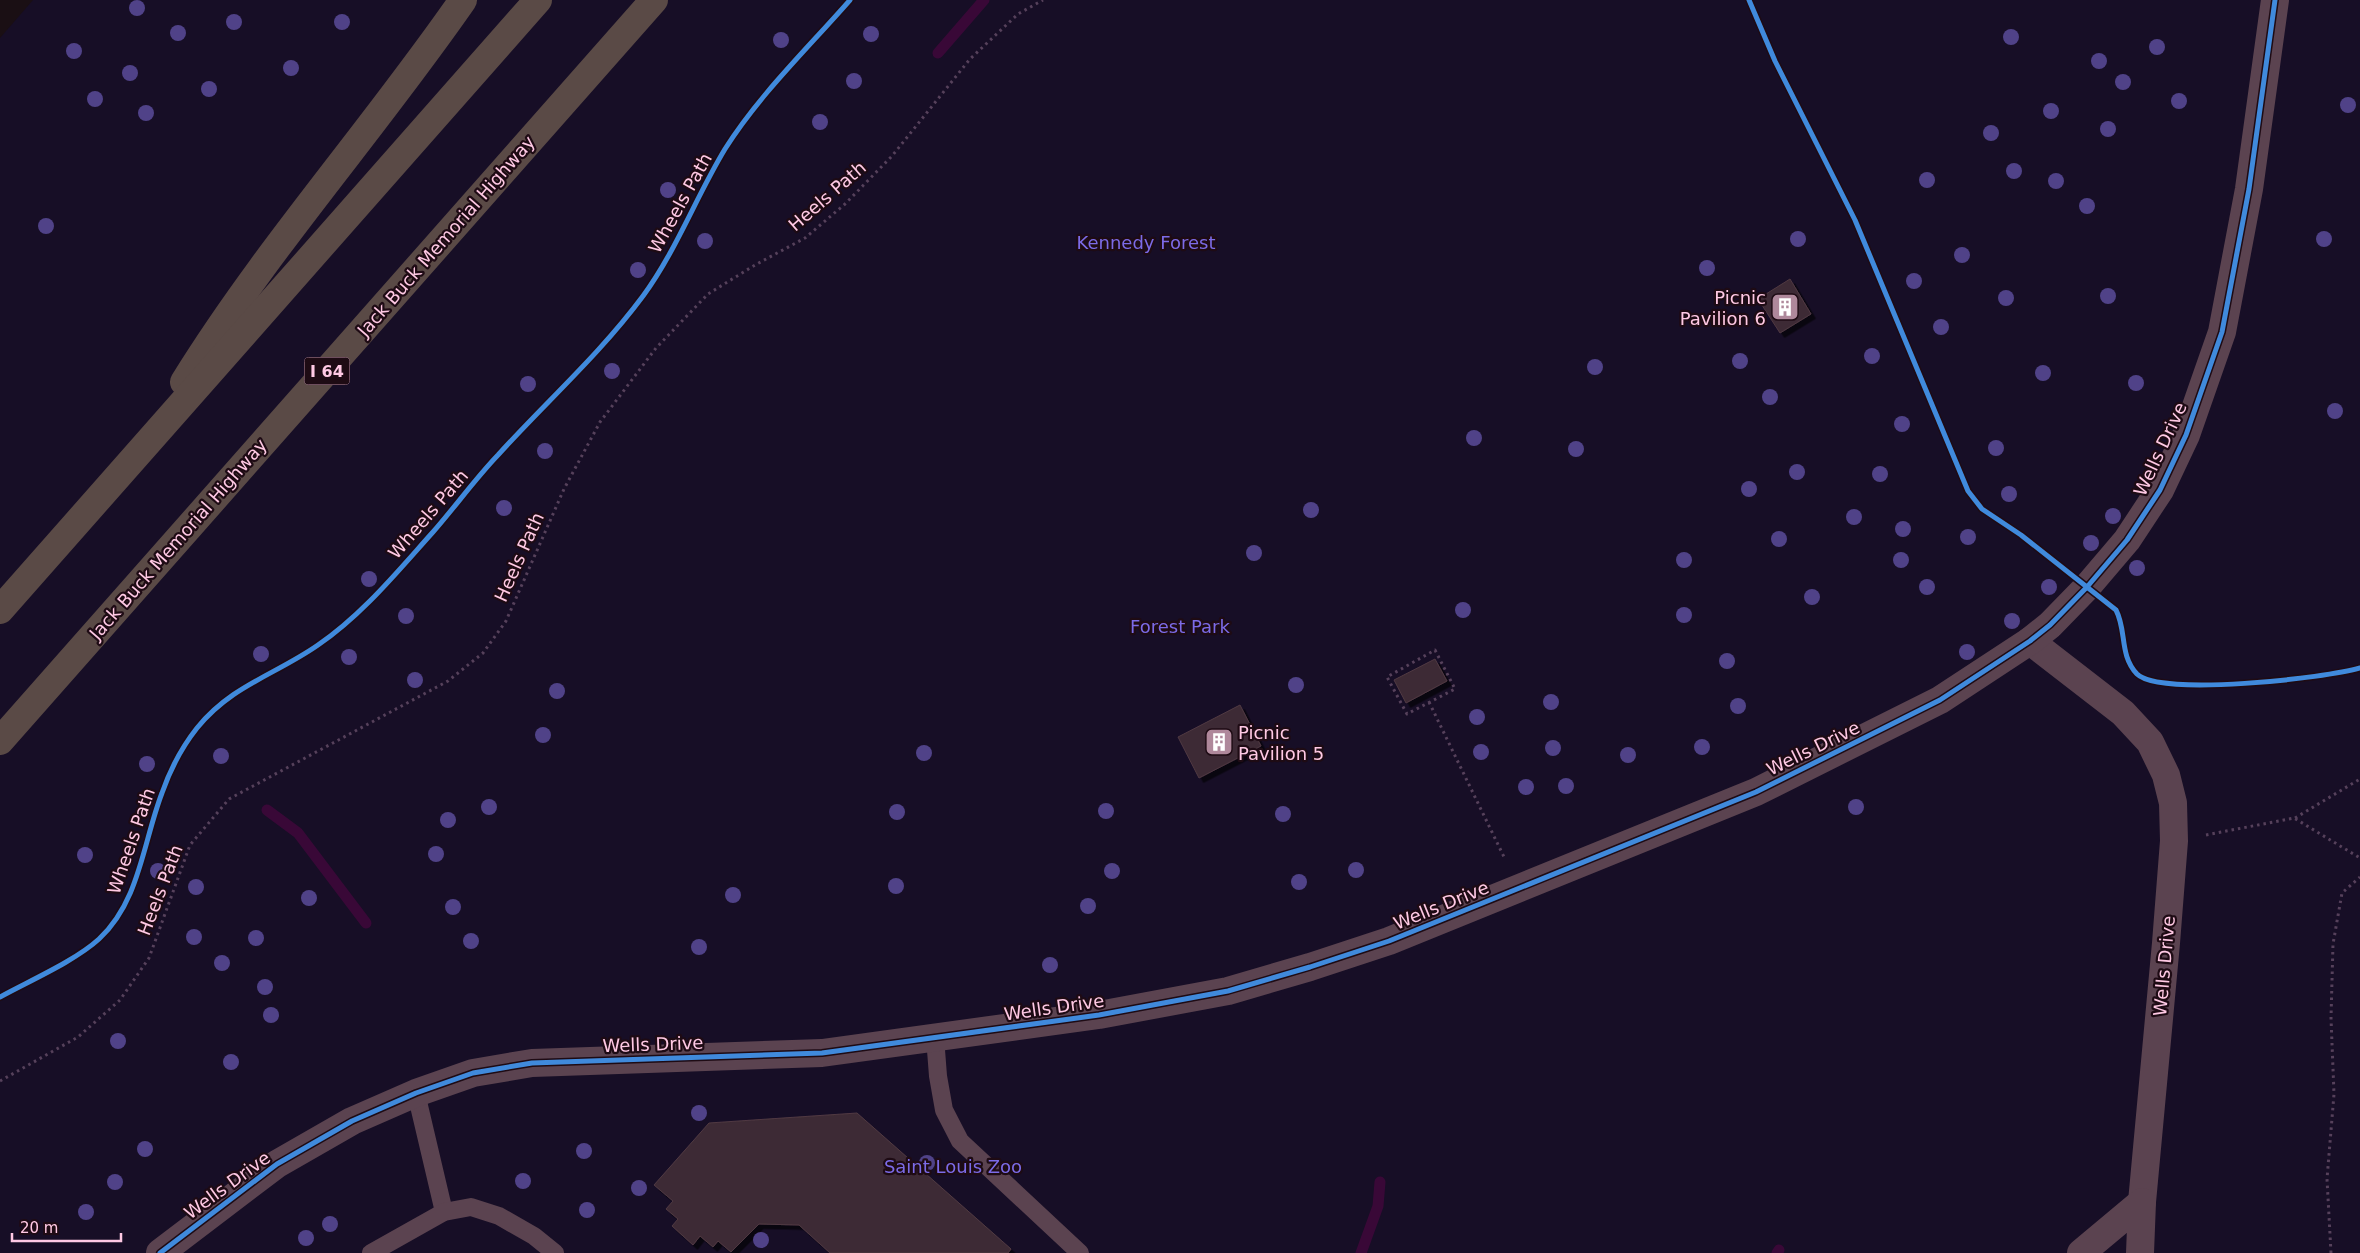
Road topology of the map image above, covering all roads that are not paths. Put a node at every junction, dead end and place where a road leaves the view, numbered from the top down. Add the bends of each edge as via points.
1 (463, 0) edge
2 (538, 0) edge
3 (654, 0) edge
4 (2275, 0) edge
5 (143, 449) junction
6 (0, 610) edge
7 (2030, 641) junction
8 (0, 741) edge
9 (936, 1037) junction
10 (416, 1093) junction
11 (2142, 1202) junction
12 (444, 1212) junction
13 (160, 1253) edge
14 (371, 1253) edge
15 (555, 1253) edge
16 (1080, 1253) edge
17 (2081, 1253) edge
18 (2140, 1253) edge

1 - 5 highway via 217,329
2 - 5 highway
3 - 8 highway, Jack Buck Memorial Highway / I 64
4 - 7 street, Wells Drive via 2249,188 2222,332 2186,435 2160,490 2127,540 2087,587
5 - 6 highway
7 - 9 street, Wells Drive via 1940,700 1756,792 1389,941 1228,991 1099,1015
7 - 11 street, Wells Drive via 2123,713 2150,742 2166,775 2173,803 2174,842
9 - 10 street, Wells Drive via 822,1052 532,1063 473,1074
9 - 16 lane via 944,1110 960,1141
10 - 12 lane
10 - 13 street, Wells Drive via 352,1122 277,1164
11 - 17 street
11 - 18 street, Wells Drive
12 - 14 lane
12 - 15 lane via 471,1207 499,1216 534,1236

